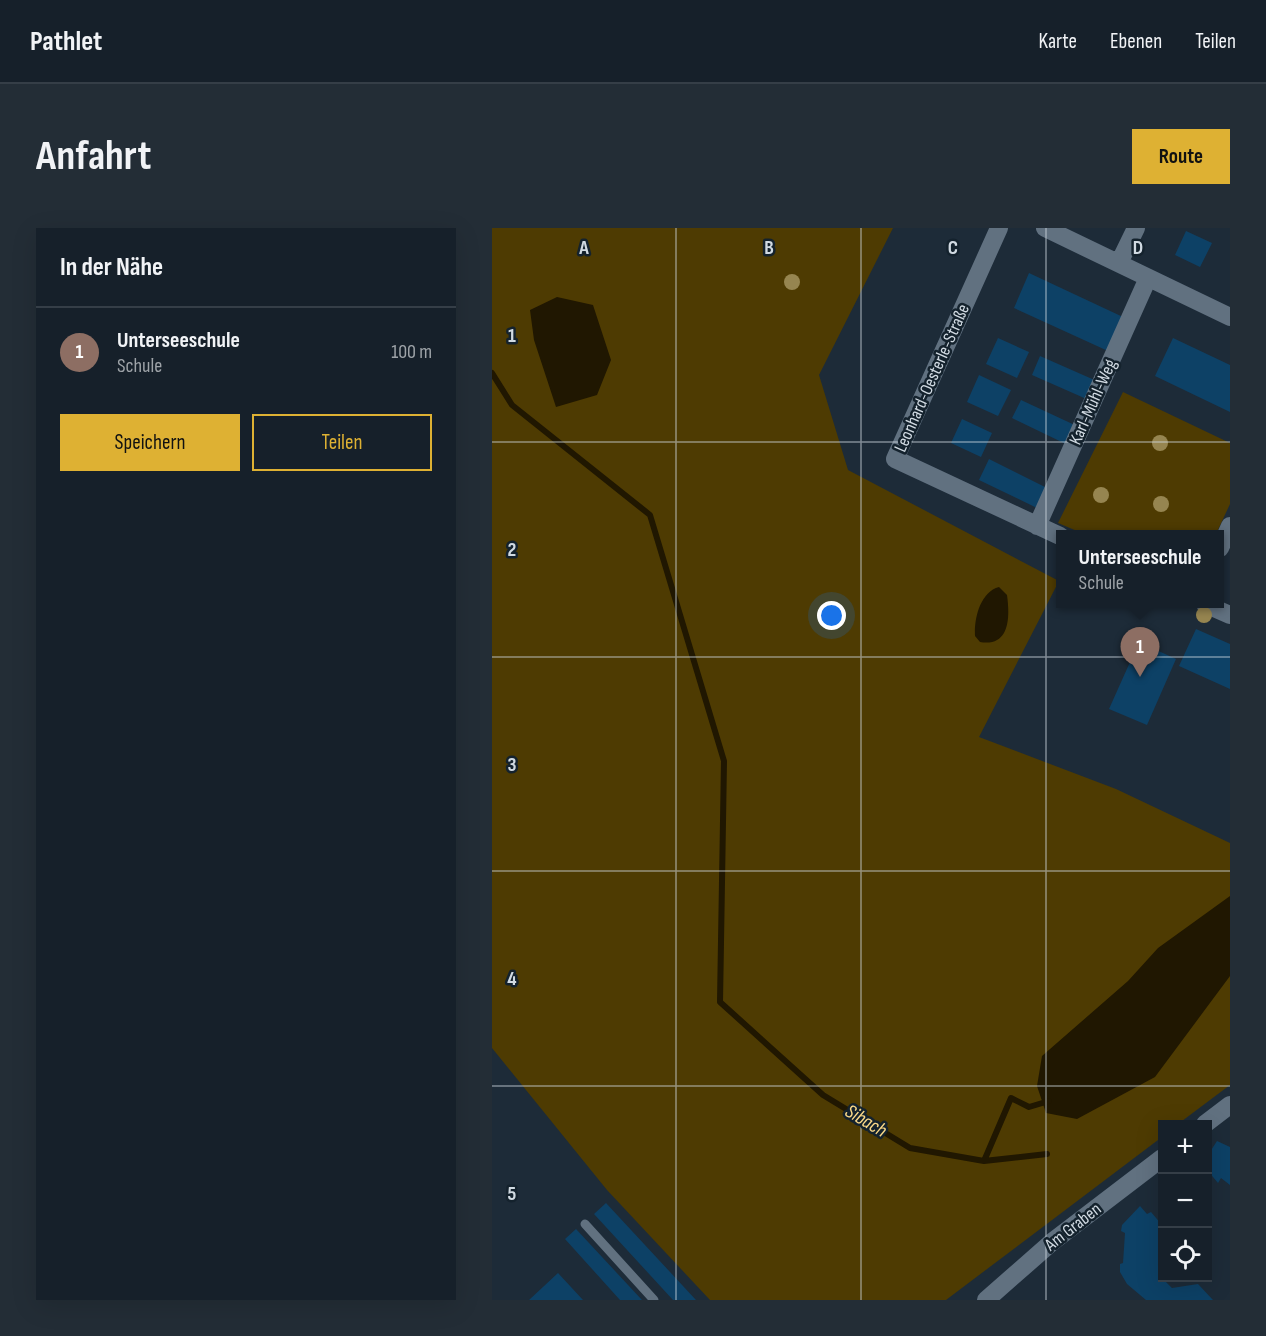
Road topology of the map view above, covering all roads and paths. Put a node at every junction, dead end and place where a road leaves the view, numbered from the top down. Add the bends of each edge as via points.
1 (999, 228) edge
2 (1045, 228) edge
3 (1136, 228) edge
4 (1119, 263) junction
5 (1148, 278) junction
6 (1230, 317) edge
7 (1037, 525) junction
8 (1056, 534) edge
9 (1215, 608) edge
10 (1230, 615) edge
11 (1230, 1105) edge
12 (1211, 1120) edge
13 (1158, 1161) edge
14 (585, 1224) dead end
15 (654, 1300) edge
16 (986, 1300) edge

1 - 7 street, Leonhard-Oesterle-Straße via 895,459
2 - 4 street
3 - 4 street
4 - 5 street
5 - 6 street
5 - 7 street, Karl-Mühl-Weg
7 - 8 street, Leonhard-Oesterle-Straße
9 - 10 street
11 - 12 street
13 - 16 street, Am Graben via 1052,1242
14 - 15 lane

